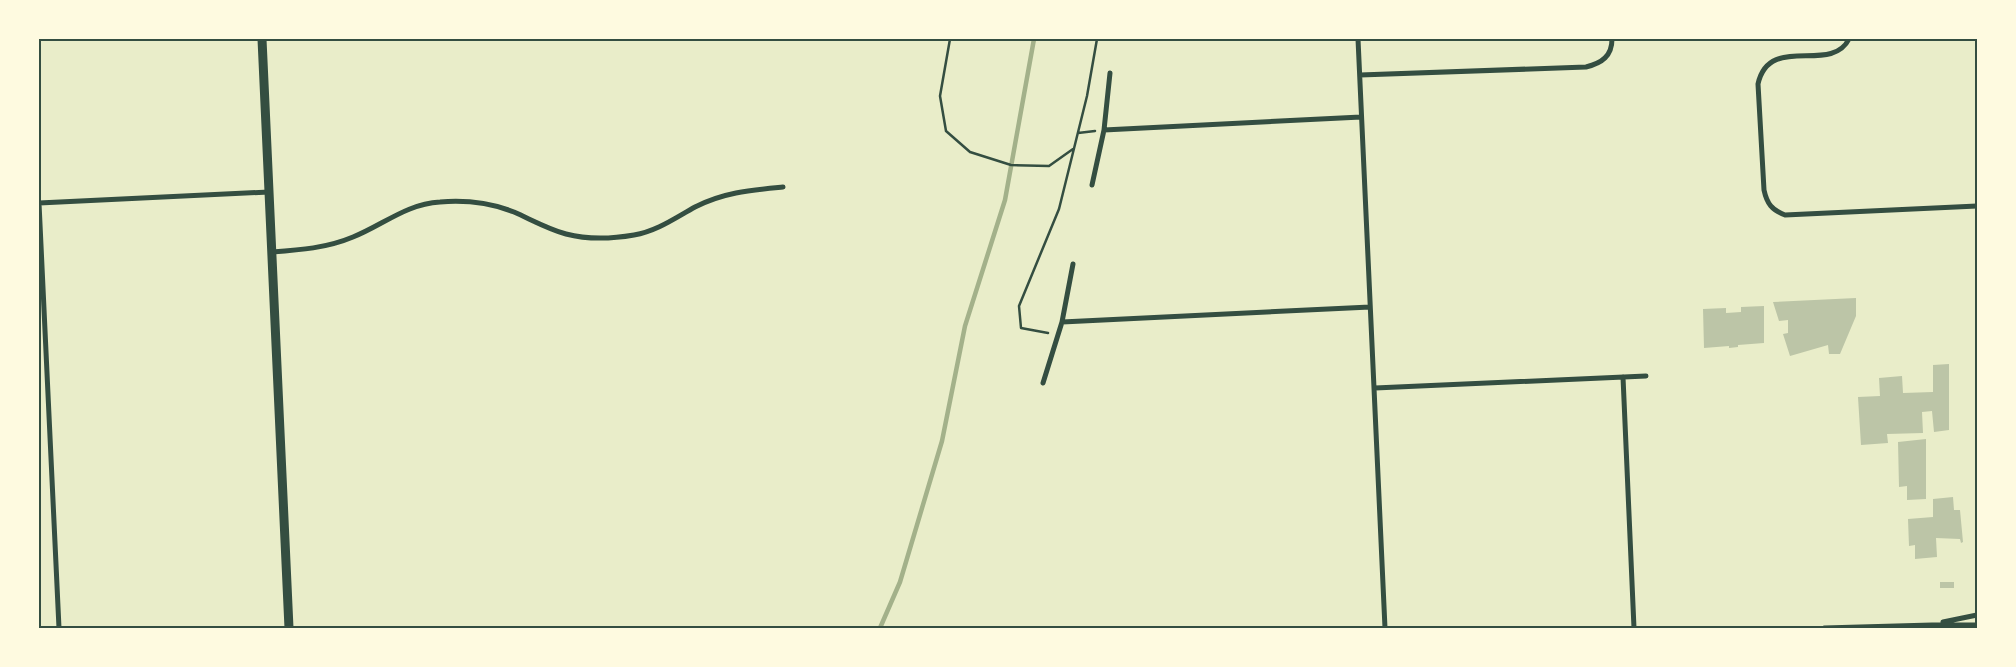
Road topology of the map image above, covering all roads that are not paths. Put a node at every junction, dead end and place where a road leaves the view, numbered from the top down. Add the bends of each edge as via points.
1 (262, 39) edge
2 (1358, 39) edge
3 (1612, 39) edge
4 (1849, 39) edge
5 (1110, 73) dead end
6 (1360, 75) junction
7 (1361, 117) junction
8 (1104, 130) junction
9 (1092, 185) dead end
10 (783, 187) dead end
11 (269, 192) junction
12 (39, 203) edge
13 (1977, 206) edge
14 (272, 252) junction
15 (1073, 264) dead end
16 (1370, 307) junction
17 (1062, 322) junction
18 (1646, 376) dead end
19 (1622, 377) junction
20 (1044, 383) dead end
21 (1375, 388) junction
22 (1977, 615) edge
23 (1932, 625) junction
24 (1977, 625) edge
25 (59, 628) edge
26 (289, 628) edge
27 (1385, 628) edge
28 (1634, 628) edge
29 (1824, 628) edge

1 - 11 street
2 - 6 street
3 - 6 street via 1609,54 1604,60 1586,67
4 - 13 street via 1840,50 1783,58 1766,65 1761,73 1758,84 1764,190 1770,206 1786,215
5 - 8 street
6 - 7 street
7 - 8 street
7 - 16 street
8 - 9 street
10 - 14 street via 731,193 653,230 618,237 575,236 497,207 459,201 405,210 355,237 336,243
11 - 12 street
11 - 14 street
12 - 25 street
14 - 26 street
15 - 17 street
16 - 17 street
16 - 21 street
17 - 20 street
18 - 19 street
19 - 21 street
19 - 28 street
21 - 27 street
22 - 23 street
23 - 24 street
23 - 29 street

